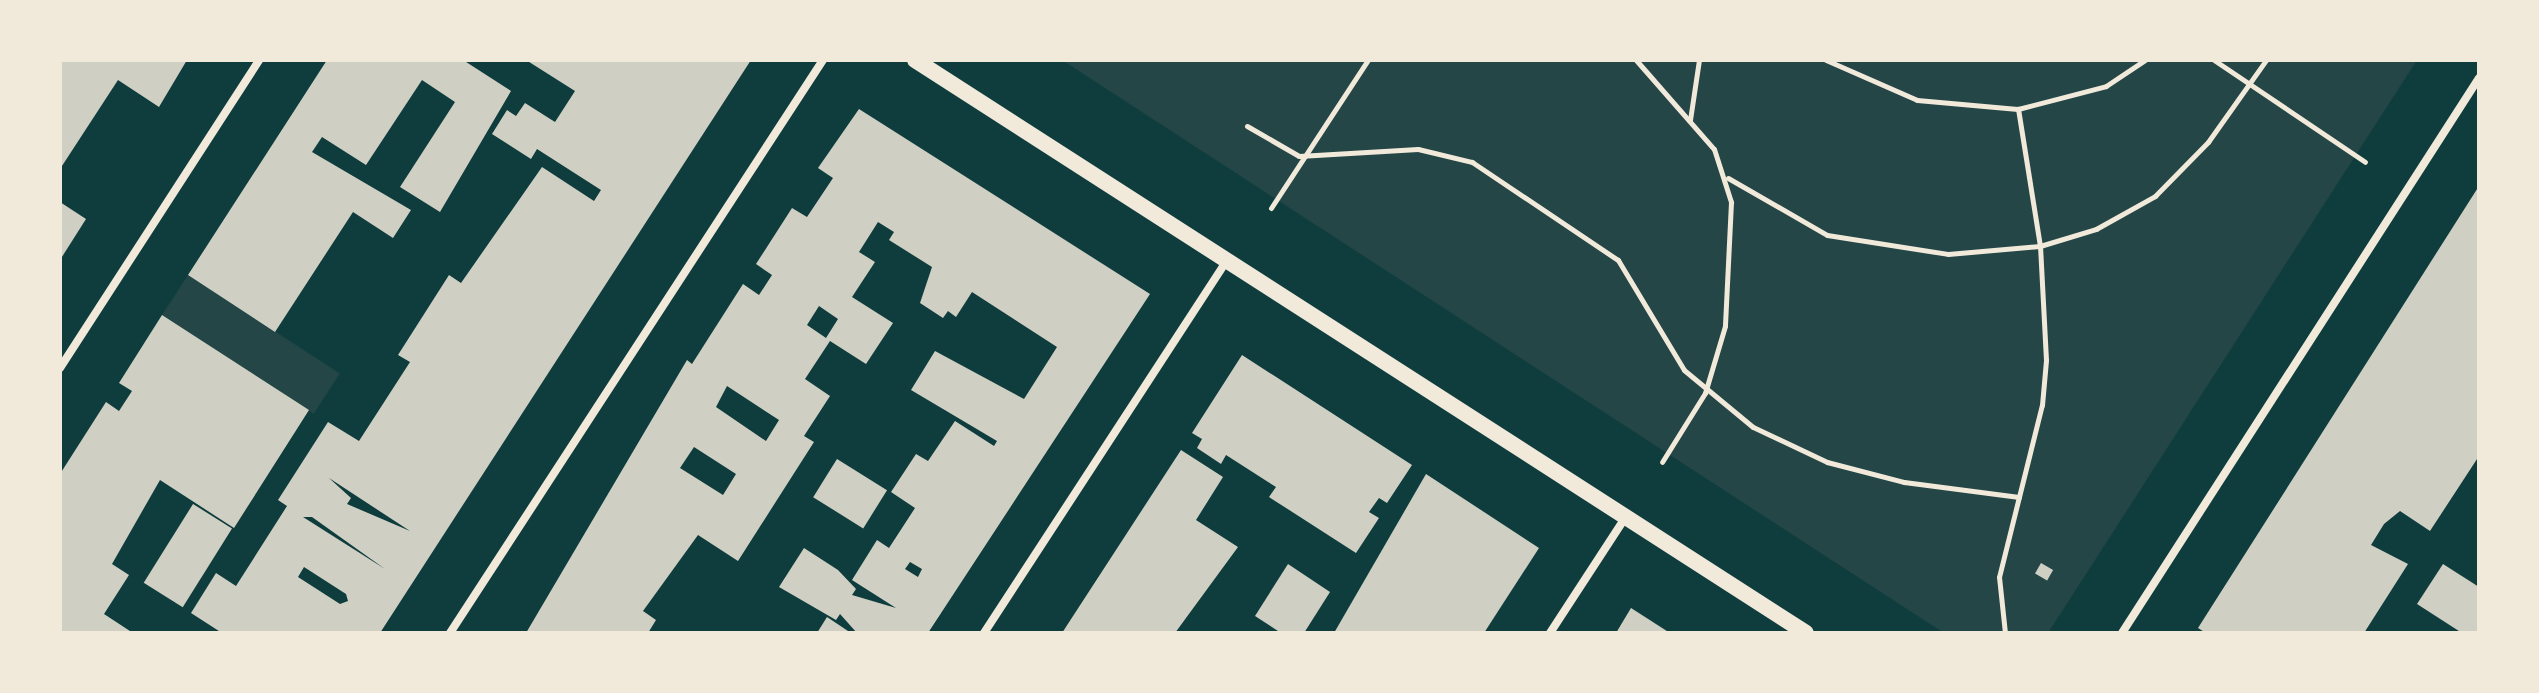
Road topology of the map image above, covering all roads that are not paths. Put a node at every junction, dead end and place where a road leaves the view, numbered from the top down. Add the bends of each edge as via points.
1 (259, 60) edge
2 (823, 60) edge
3 (915, 60) edge
4 (2479, 78) edge
5 (1226, 262) junction
6 (60, 368) edge
7 (1625, 518) junction
8 (450, 633) edge
9 (984, 633) edge
10 (1550, 633) edge
11 (1806, 633) edge
12 (2122, 633) edge

1 - 6 street
2 - 8 street
3 - 5 main road
4 - 12 street
5 - 7 main road
5 - 9 street
7 - 10 street
7 - 11 main road

